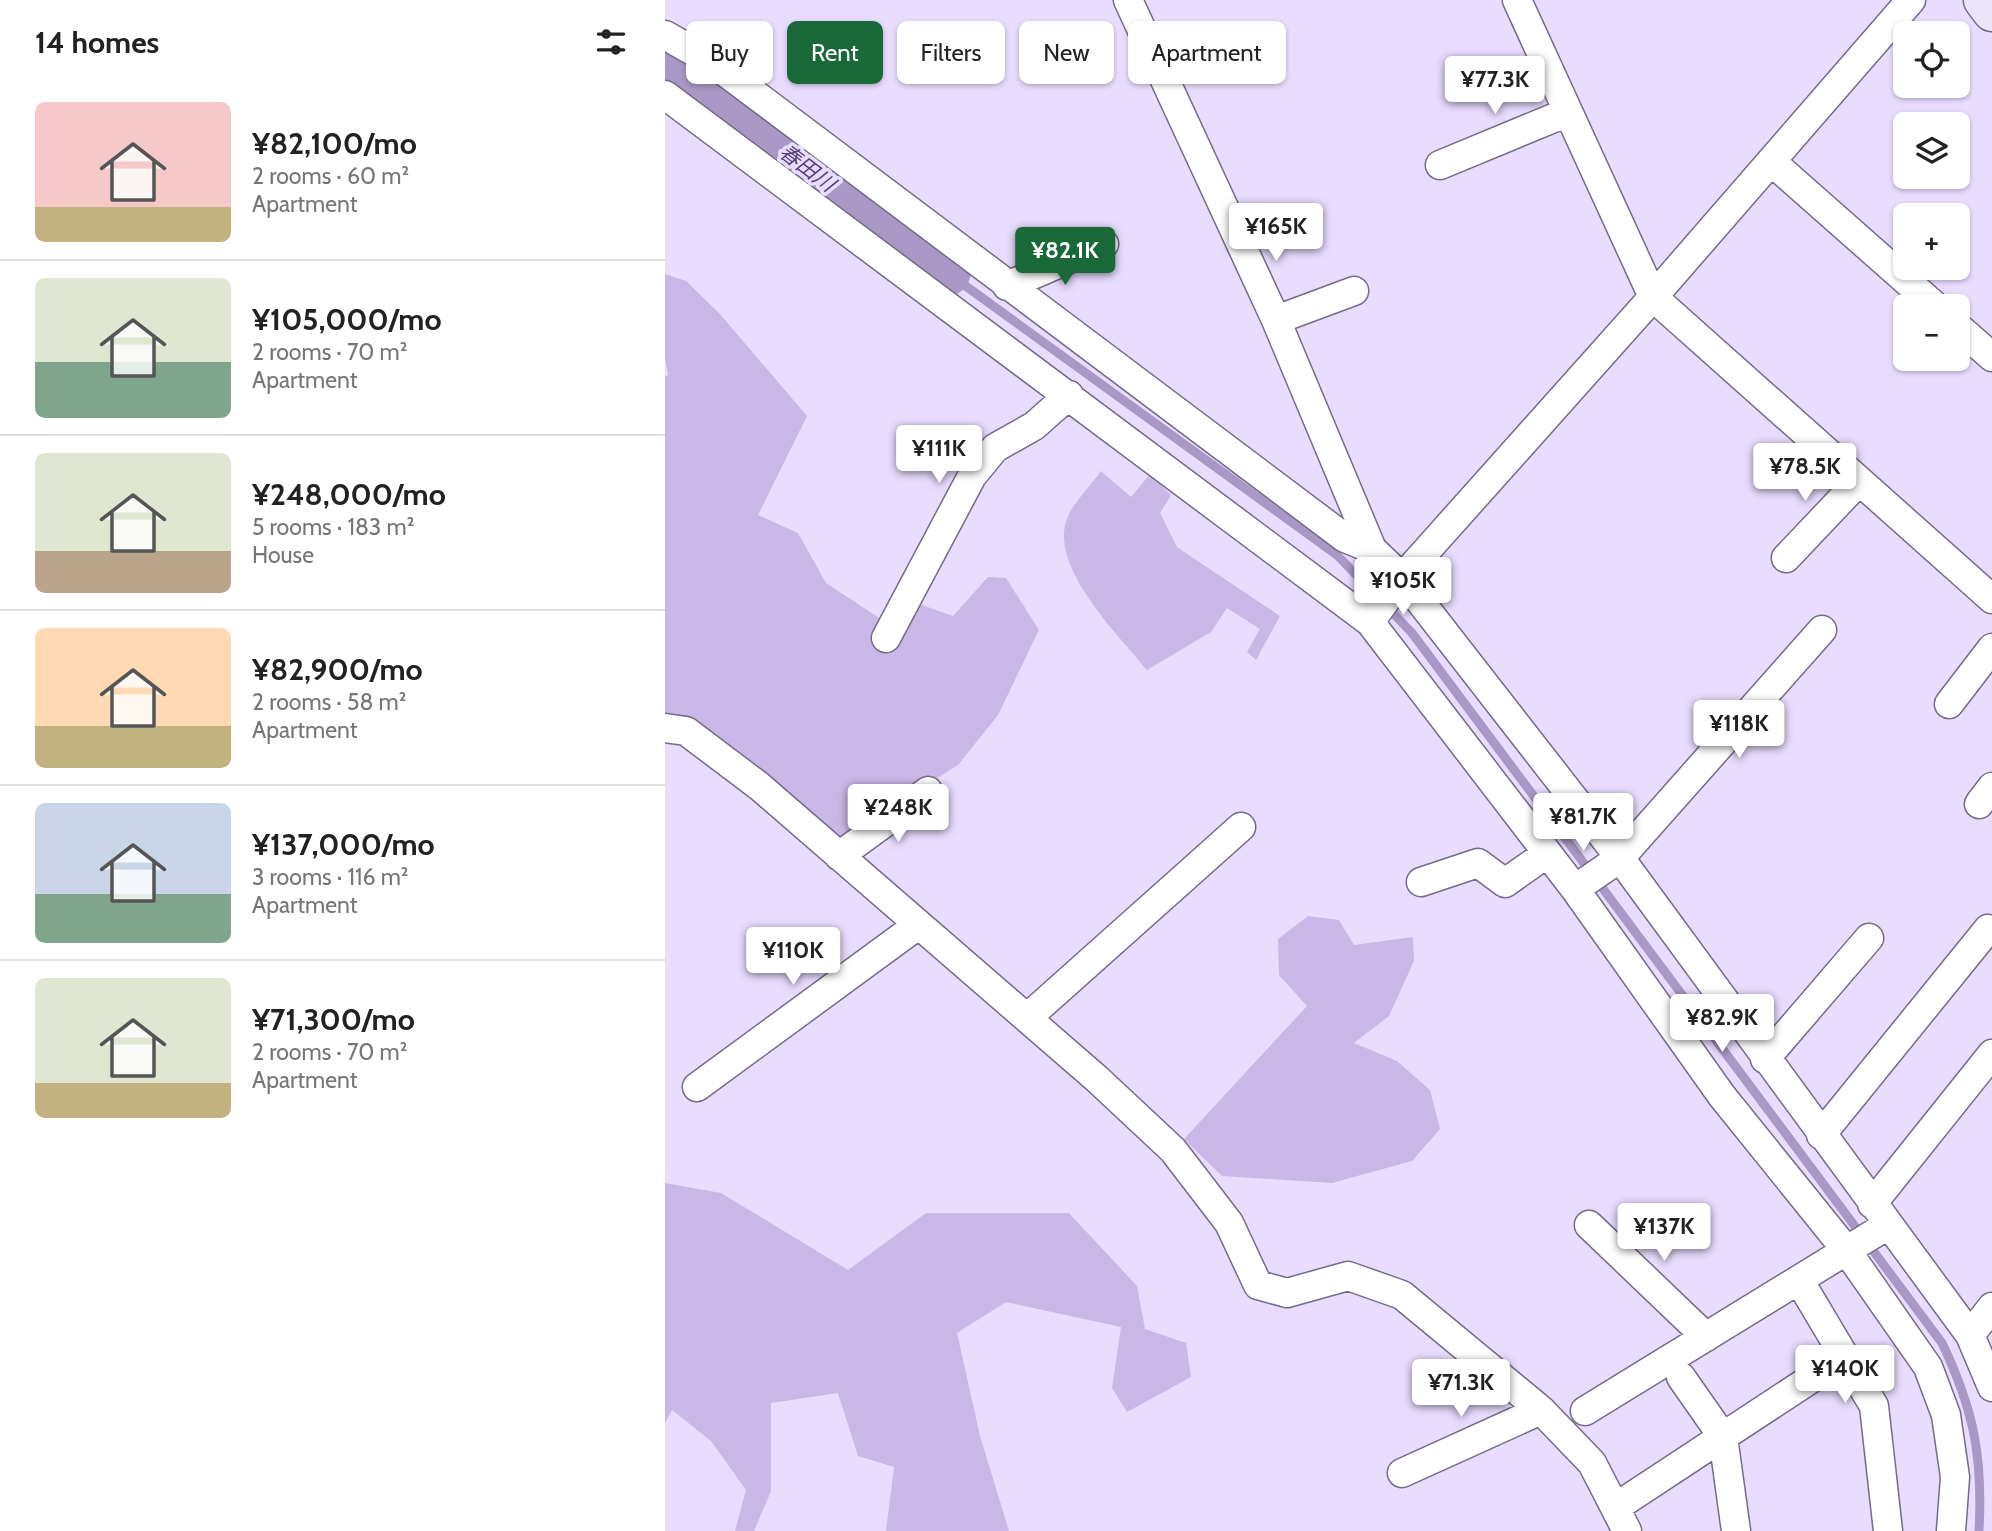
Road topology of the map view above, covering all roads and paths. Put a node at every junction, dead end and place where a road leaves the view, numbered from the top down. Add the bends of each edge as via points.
1 (1129, 0) edge
2 (1517, 0) edge
3 (1911, 0) edge
4 (1983, 0) edge
5 (1992, 12) edge
6 (665, 35) edge
7 (665, 95) edge
8 (1568, 112) junction
9 (1772, 162) junction
10 (1440, 165) dead end
11 (1104, 244) dead end
12 (1007, 286) junction
13 (1354, 291) dead end
14 (1921, 294) edge
15 (1653, 298) junction
16 (1276, 320) junction
17 (1970, 338) edge
18 (1992, 357) edge
19 (1069, 395) junction
20 (1859, 481) junction
21 (1372, 549) junction
22 (1786, 558) dead end
23 (1400, 581) junction
24 (1992, 599) edge
25 (1370, 622) junction
26 (1822, 630) dead end
27 (886, 638) dead end
28 (1992, 648) edge
29 (1949, 704) dead end
30 (665, 728) edge
31 (928, 791) dead end
32 (1241, 827) dead end
33 (1546, 854) junction
34 (839, 856) junction
35 (1620, 858) junction
36 (1421, 882) dead end
37 (1575, 889) junction
38 (918, 925) junction
39 (1988, 929) dead end
40 (1868, 938) dead end
41 (1027, 1018) junction
42 (1992, 1055) edge
43 (1765, 1059) junction
44 (697, 1087) dead end
45 (1821, 1135) junction
46 (1880, 1215) junction
47 (1589, 1225) dead end
48 (1847, 1251) junction
49 (1799, 1280) junction
50 (1992, 1307) edge
51 (1970, 1335) junction
52 (1706, 1337) junction
53 (1845, 1357) junction
54 (1681, 1377) dead end
55 (1992, 1387) edge
56 (1541, 1410) junction
57 (1585, 1411) dead end
58 (1723, 1437) junction
59 (1402, 1473) dead end
60 (1621, 1519) edge
61 (1737, 1531) edge
62 (1888, 1531) edge
63 (1951, 1531) edge

1 - 16 street
2 - 8 street
3 - 9 street
4 - 5 main road
6 - 12 street via 712,62
7 - 19 street
8 - 10 street
8 - 15 street
9 - 14 street
9 - 15 street
11 - 12 street
12 - 21 street via 1345,538
13 - 16 street
15 - 20 street
15 - 23 street
16 - 21 street
17 - 18 street
19 - 25 street
19 - 27 street via 1034,426 995,448 972,476
20 - 22 street
20 - 24 street
21 - 23 street
23 - 25 street
23 - 35 street
25 - 33 street
26 - 35 street
28 - 29 street
30 - 34 street via 686,731 759,786
31 - 34 street
32 - 41 street
33 - 36 street via 1505,883 1478,863
33 - 37 street
34 - 38 street
35 - 37 street
35 - 43 street
37 - 48 street via 1722,1096
38 - 41 street
38 - 44 street
39 - 45 street
40 - 43 street
41 - 56 street via 1173,1150 1229,1223 1258,1285 1287,1293 1347,1276 1402,1295
42 - 46 street
43 - 45 street
45 - 46 street
46 - 48 street
46 - 51 street
47 - 52 street
48 - 49 street
48 - 63 street via 1928,1367 1946,1415 1955,1477
49 - 52 street
49 - 53 street
50 - 51 street
51 - 55 street
52 - 57 street
53 - 58 street
53 - 62 street via 1874,1406
54 - 58 street
56 - 59 street
56 - 60 street via 1592,1463
58 - 60 street
58 - 61 street

